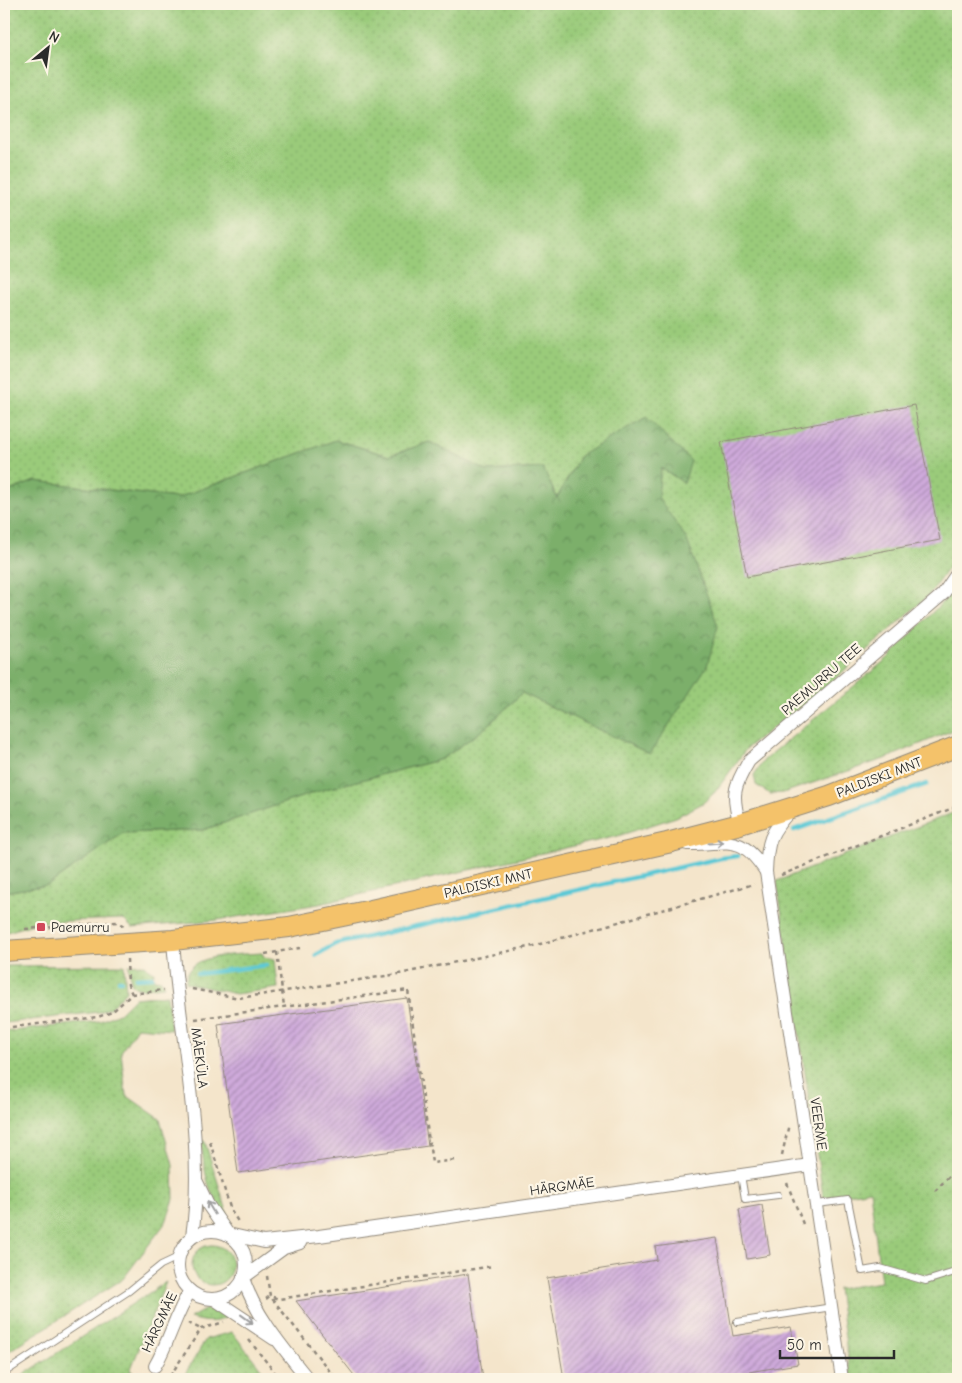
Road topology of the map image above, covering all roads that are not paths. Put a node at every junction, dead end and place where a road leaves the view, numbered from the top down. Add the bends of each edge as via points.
1 (958, 572) edge
2 (958, 746) edge
3 (794, 806) junction
4 (740, 824) junction
5 (667, 843) junction
6 (767, 876) junction
7 (173, 940) junction
8 (4, 951) edge
9 (810, 1165) junction
10 (741, 1175) junction
11 (196, 1180) junction
12 (778, 1195) dead end
13 (817, 1204) junction
14 (228, 1234) junction
15 (192, 1236) junction
16 (319, 1236) junction
17 (178, 1257) junction
18 (958, 1271) edge
19 (244, 1278) junction
20 (190, 1292) junction
21 (214, 1299) junction
22 (832, 1308) junction
23 (737, 1322) dead end
24 (278, 1342) junction
25 (155, 1366) dead end
26 (4, 1373) edge
27 (308, 1379) edge
28 (842, 1379) edge

1 - 4 street, PAEMURRU TEE via 942,594 749,761 737,782 734,805
2 - 3 main road, PALDISKI MNT via 829,796
3 - 4 main road, PALDISKI MNT
3 - 6 street, VEERME via 772,833
4 - 5 main road, PALDISKI MNT
5 -> 6 street, VEERME via 734,842 755,856
5 - 7 main road, PALDISKI MNT via 289,927
6 - 9 street, VEERME
7 - 8 main road, PALDISKI MNT
7 - 11 street, MÄEKÜLA
9 - 10 street, HÄRGMÄE
9 - 13 street, VEERME
10 - 12 lane via 746,1199
10 - 16 street, HÄRGMÄE
14 -> 11 street, MÄEKÜLA
11 - 15 street, MÄEKÜLA
13 - 18 lane via 848,1200 862,1271 880,1268 926,1281
13 - 22 street, VEERME
14 - 15 street via 210,1230
14 - 16 street, HÄRGMÄE via 264,1242
14 - 19 street via 244,1253
15 - 17 street
16 - 19 street, HÄRGMÄE via 284,1248
17 - 20 street via 182,1282
17 - 26 lane via 161,1265 129,1291
19 - 21 street via 232,1293
19 - 24 street via 248,1292
20 - 21 street
20 - 25 street, HÄRGMÄE via 178,1309
21 -> 24 street
22 - 23 lane
22 - 28 street, VEERME
24 - 27 street

